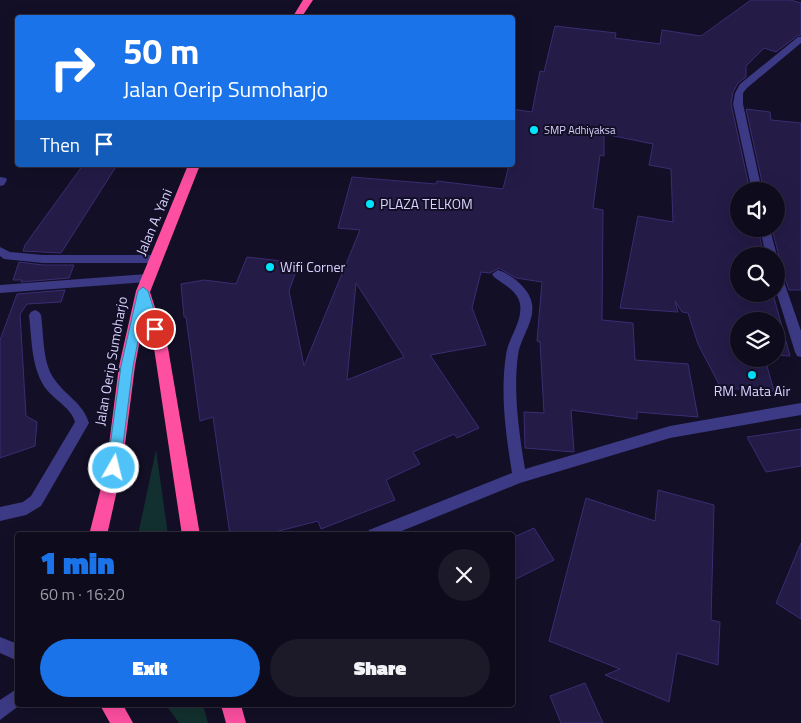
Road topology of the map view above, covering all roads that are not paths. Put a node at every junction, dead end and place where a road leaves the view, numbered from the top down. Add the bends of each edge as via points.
1 (308, 0) edge
2 (298, 15) edge
3 (801, 39) edge
4 (193, 167) edge
5 (755, 182) edge
6 (0, 251) edge
7 (155, 259) junction
8 (498, 274) dead end
9 (145, 284) junction
10 (0, 289) edge
11 (785, 298) edge
12 (35, 315) dead end
13 (801, 352) edge
14 (801, 409) edge
15 (519, 477) junction
16 (0, 514) edge
17 (99, 532) edge
18 (191, 532) edge
19 (382, 532) edge
20 (0, 645) edge
21 (15, 652) edge
22 (15, 698) edge
23 (111, 707) edge
24 (232, 707) edge
25 (0, 711) edge
26 (123, 723) edge
27 (236, 723) edge

1 - 2 highway
3 - 5 street via 743,86 739,93 738,104
4 - 7 highway, Jalan A. Yani
6 - 7 street via 8,256 43,259
7 - 9 highway, Jalan A. Yani
8 - 15 street via 520,292 526,303 523,324 512,352 510,376 511,422
9 - 10 street
9 - 17 highway, Jalan Oerip Sumoharjo via 127,366 114,468
9 - 18 highway, Jalan Oerip Sumoharjo via 161,348
11 - 13 street
12 - 16 street via 43,370 49,383 81,415 82,423 36,501 26,508
14 - 15 street via 670,432
15 - 19 street
20 - 21 street
22 - 25 street
23 - 26 highway
24 - 27 highway

